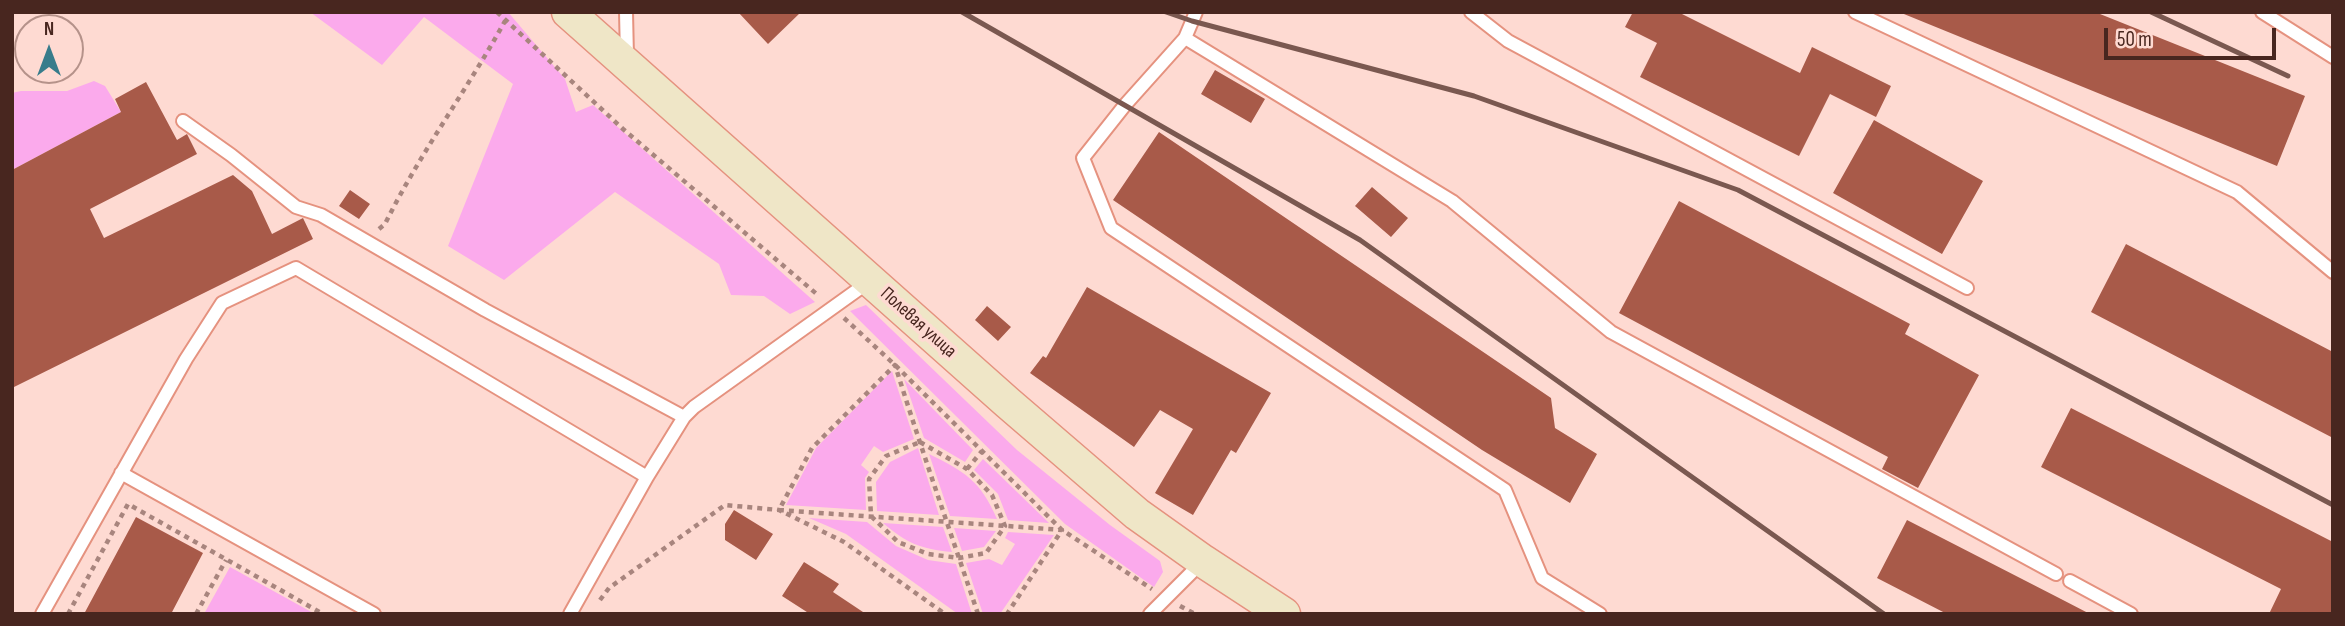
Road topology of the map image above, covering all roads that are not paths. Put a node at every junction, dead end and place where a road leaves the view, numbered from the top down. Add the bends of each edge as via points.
1 (568, 12) edge
2 (626, 12) edge
3 (1196, 12) edge
4 (1471, 12) edge
5 (1855, 12) edge
6 (2262, 12) edge
7 (1185, 38) junction
8 (2333, 57) edge
9 (627, 64) junction
10 (183, 121) dead end
11 (2333, 272) edge
12 (871, 281) junction
13 (1967, 288) dead end
14 (684, 417) junction
15 (121, 473) junction
16 (647, 477) junction
17 (1203, 561) junction
18 (2056, 574) dead end
19 (2070, 580) dead end
20 (42, 614) edge
21 (374, 614) edge
22 (570, 614) edge
23 (1150, 614) edge
24 (1284, 614) edge
25 (1600, 614) edge
26 (2131, 614) edge

1 - 9 street, Полевая улица
2 - 9 lane
3 - 7 lane
4 - 13 lane via 1508,41
5 - 11 lane via 2237,192
6 - 8 lane
7 - 18 lane via 1452,201 1611,332
7 - 25 lane via 1083,158 1111,228 1505,490 1542,578
9 - 12 street, Полевая улица
10 - 14 lane via 296,207 321,215
12 - 14 lane
12 - 17 street, Полевая улица via 1137,514
14 - 16 lane
15 - 16 lane via 222,303 296,268
15 - 20 lane
15 - 21 lane
16 - 22 lane
17 - 23 lane
17 - 24 street, Полевая улица
19 - 26 lane

